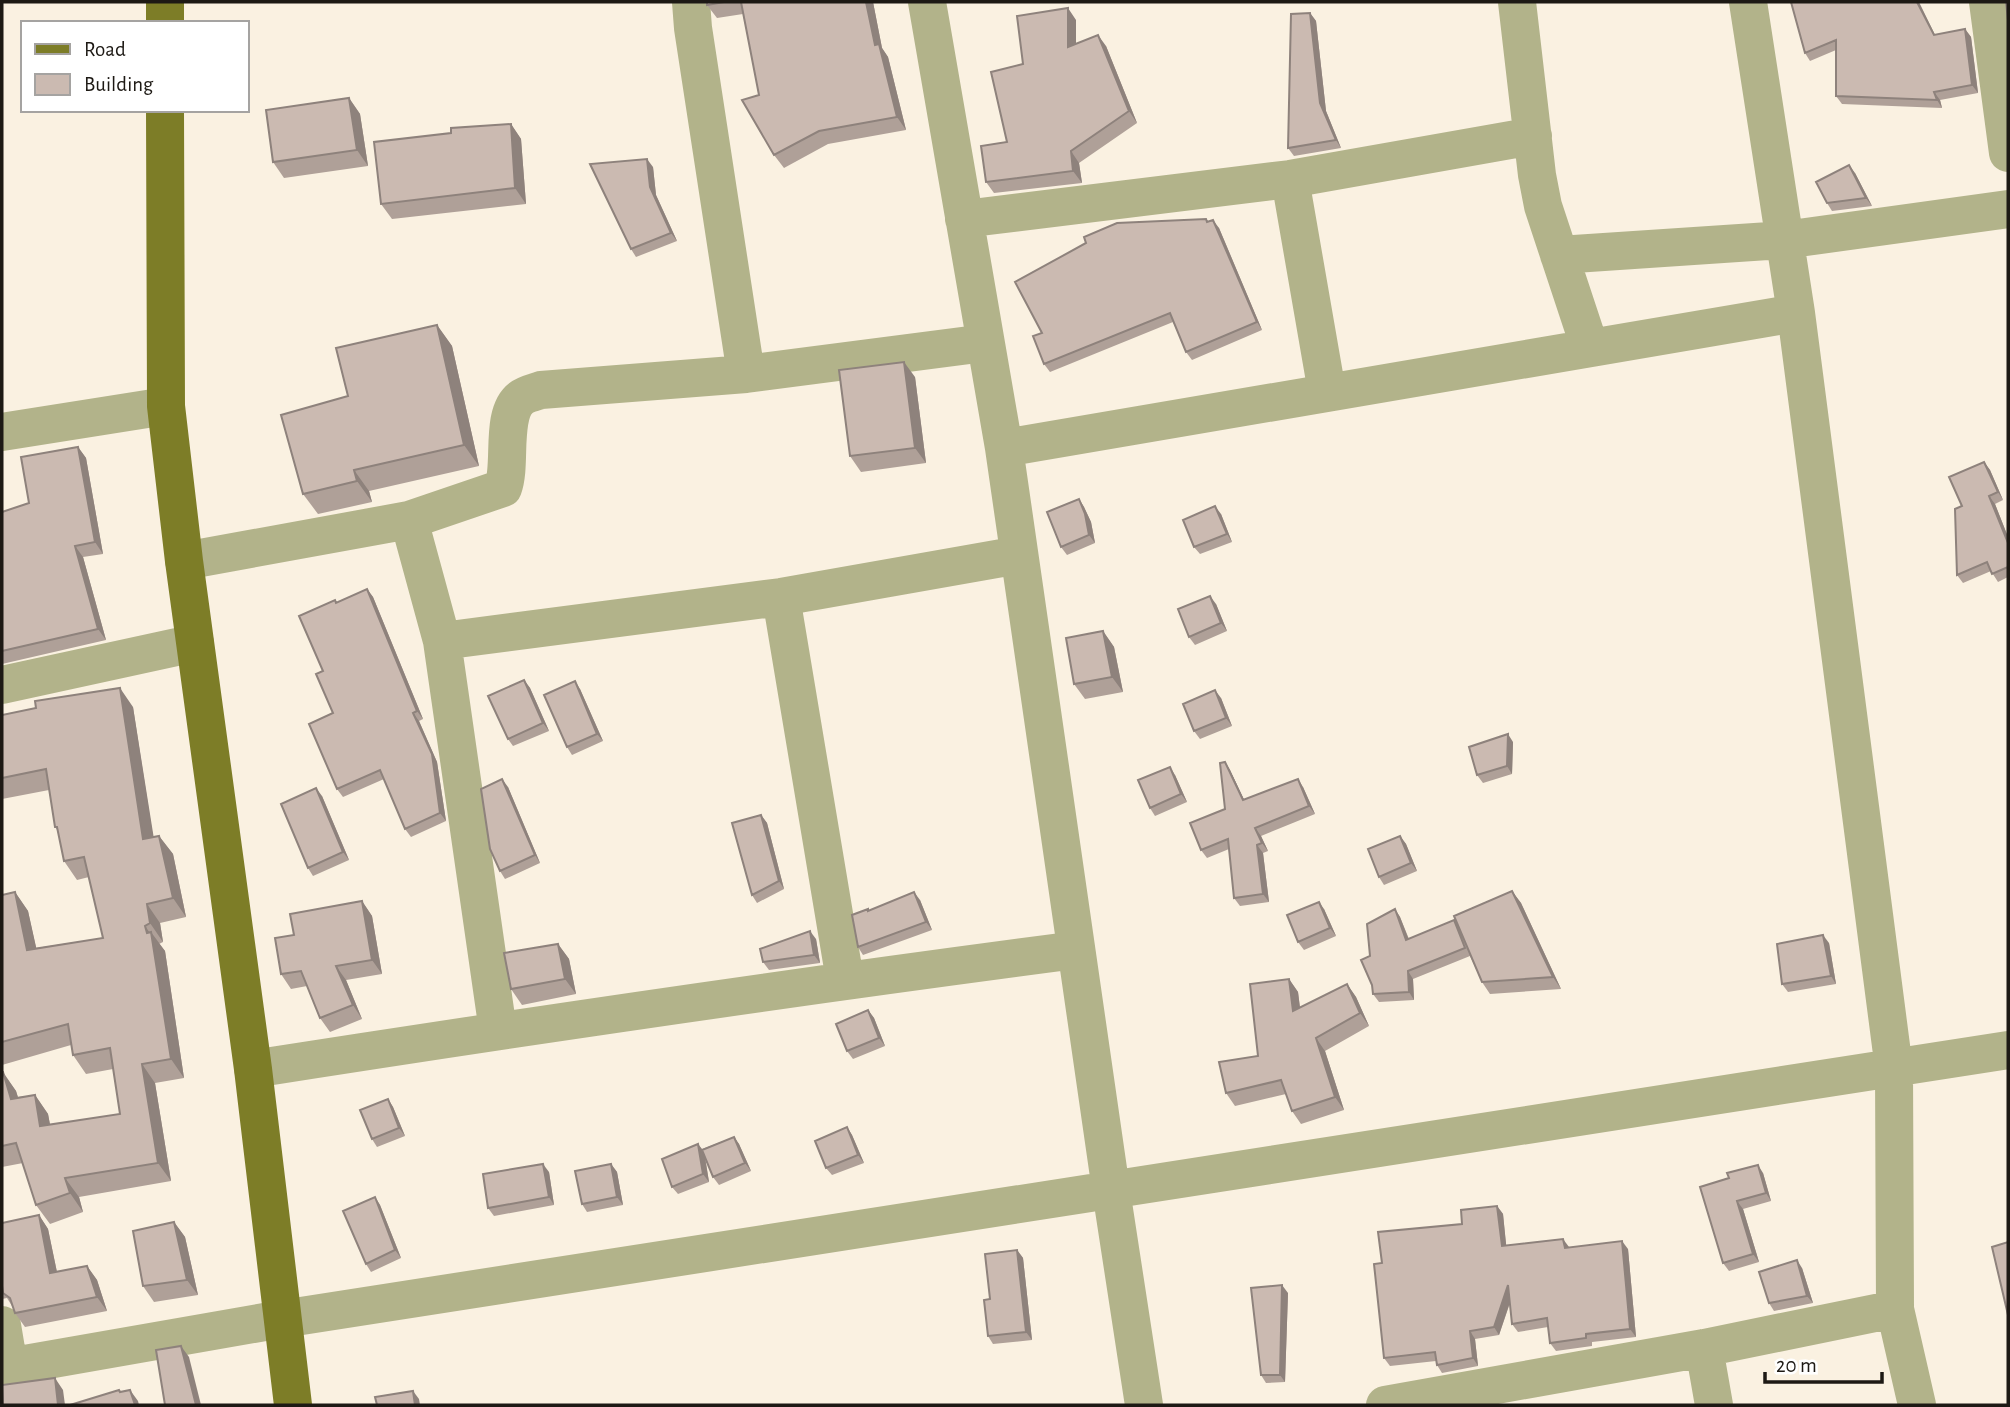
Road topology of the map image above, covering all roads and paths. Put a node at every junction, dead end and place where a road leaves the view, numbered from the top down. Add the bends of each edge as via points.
1 (165, 2) edge
2 (691, 2) edge
3 (927, 2) edge
4 (1517, 2) edge
5 (1748, 2) edge
6 (1995, 12) edge
7 (165, 21) edge
8 (165, 112) edge
9 (1533, 136) junction
10 (2008, 153) edge
11 (1290, 179) junction
12 (2008, 209) edge
13 (964, 219) junction
14 (1784, 240) junction
15 (1559, 255) junction
16 (1796, 313) junction
17 (985, 343) junction
18 (1590, 348) junction
19 (746, 374) junction
20 (1327, 392) junction
21 (166, 406) junction
22 (2, 432) edge
23 (1004, 448) junction
24 (409, 520) junction
25 (1019, 555) junction
26 (184, 561) junction
27 (782, 597) junction
28 (442, 641) junction
29 (195, 643) junction
30 (2, 685) edge
31 (1076, 950) junction
32 (845, 980) junction
33 (498, 1031) junction
34 (2008, 1050) edge
35 (253, 1069) junction
36 (1894, 1069) junction
37 (1111, 1190) junction
38 (1895, 1309) junction
39 (282, 1319) junction
40 (2, 1325) edge
41 (1704, 1348) junction
42 (6, 1367) edge
43 (293, 1405) edge
44 (1144, 1405) edge
45 (1385, 1405) edge
46 (1714, 1405) edge
47 (1917, 1405) edge

1 - 7 main road
2 - 19 street
3 - 13 street
4 - 9 street
5 - 14 street
6 - 10 street
8 - 21 main road
9 - 11 street
9 - 15 street via 1537,176
11 - 13 street
11 - 20 street
12 - 14 street
13 - 17 street
14 - 15 street
14 - 16 street
15 - 18 street
16 - 18 street
16 - 36 street
17 - 19 street
17 - 23 street
18 - 20 street
19 - 24 street via 541,390 520,399 510,414 508,476 503,488
20 - 23 street
21 - 22 street
21 - 26 main road
23 - 25 street
24 - 26 street
24 - 28 street
25 - 27 street
25 - 31 street
26 - 29 main road
27 - 28 street
27 - 32 street
28 - 33 street
29 - 30 street
29 - 35 main road
31 - 32 street
31 - 37 street
32 - 33 street
33 - 35 street
34 - 36 street
35 - 39 main road
36 - 37 street
36 - 38 street
37 - 39 street
37 - 44 street
38 - 41 street
38 - 47 street
39 - 42 street
39 - 43 main road
40 - 42 street
41 - 45 street
41 - 46 street

